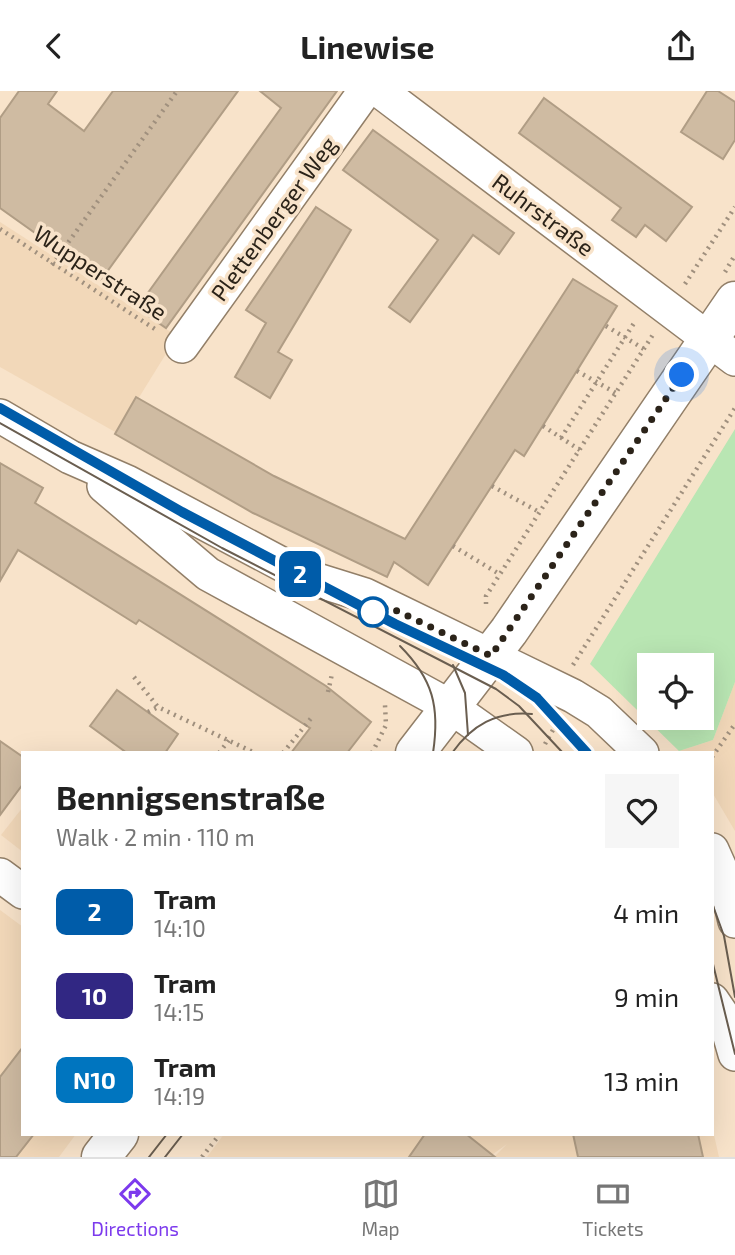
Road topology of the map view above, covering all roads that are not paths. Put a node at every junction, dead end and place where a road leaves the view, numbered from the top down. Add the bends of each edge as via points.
1 (365, 91) edge
2 (380, 91) edge
3 (414, 101) edge
4 (735, 300) edge
5 (183, 346) road end
6 (722, 349) edge
7 (0, 416) edge
8 (71, 457) junction
9 (491, 656) junction
10 (451, 707) junction
11 (417, 751) edge
12 (513, 751) edge
13 (640, 751) edge
14 (714, 855) edge
15 (0, 875) edge
16 (21, 891) edge
17 (735, 921) edge
18 (714, 1003) edge
19 (735, 1054) edge
20 (117, 1136) edge
21 (101, 1157) edge

1 - 5 street, Plettenberger Weg
2 - 3 street, Ruhrstraße
3 - 6 street, Ruhrstraße
4 - 6 main road
6 - 9 main road
7 - 8 street
8 - 9 street via 304,576 365,595
8 - 10 street via 208,574
9 - 10 main road
9 - 13 street via 573,695 599,712
10 - 11 main road
10 - 12 street
14 - 17 street
15 - 16 street
18 - 19 street via 725,1019
20 - 21 main road

